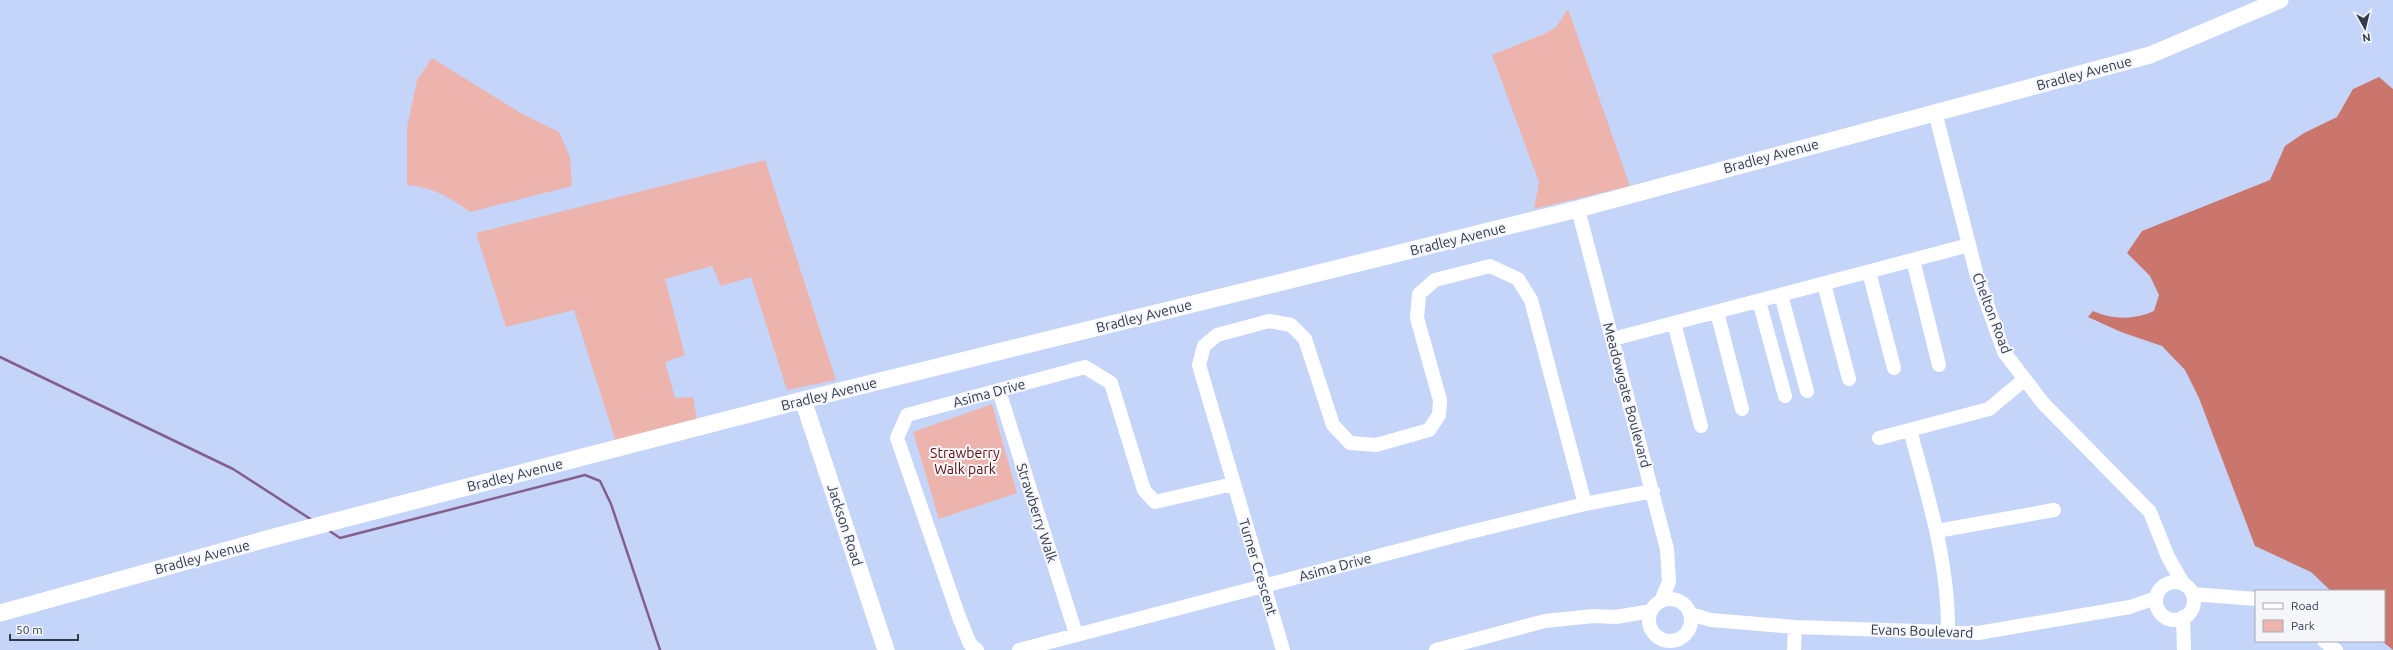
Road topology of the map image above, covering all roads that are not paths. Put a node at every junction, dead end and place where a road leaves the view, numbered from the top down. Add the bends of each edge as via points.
1 (2280, 0) edge
2 (1936, 112) junction
3 (1578, 209) junction
4 (1969, 245) junction
5 (1913, 260) junction
6 (1869, 272) junction
7 (1824, 284) junction
8 (1781, 295) junction
9 (1759, 300) junction
10 (1717, 312) junction
11 (1674, 323) junction
12 (1613, 339) junction
13 (1939, 366) dead end
14 (1894, 368) dead end
15 (1849, 379) dead end
16 (2025, 379) junction
17 (999, 391) junction
18 (1807, 391) dead end
19 (1785, 396) dead end
20 (803, 400) junction
21 (1742, 409) dead end
22 (1701, 426) dead end
23 (1910, 430) junction
24 (1879, 438) dead end
25 (1233, 484) junction
26 (1653, 491) junction
27 (1585, 504) junction
28 (2054, 510) dead end
29 (1937, 531) junction
30 (2168, 557) junction
31 (1669, 582) junction
32 (2183, 584) junction
33 (2164, 585) junction
34 (1264, 586) junction
35 (2193, 594) junction
36 (2217, 595) junction
37 (2255, 599) edge
38 (1679, 601) junction
39 (2157, 602) junction
40 (0, 612) edge
41 (1654, 612) junction
42 (2188, 613) junction
43 (2167, 618) junction
44 (1690, 619) junction
45 (1795, 627) junction
46 (1948, 632) junction
47 (1076, 634) junction
48 (2325, 642) edge
49 (1669, 645) edge
50 (2184, 646) edge
51 (886, 650) edge
52 (977, 650) edge
53 (1018, 650) edge
54 (1283, 650) edge
55 (1436, 650) edge
56 (1794, 650) edge
57 (2336, 650) edge

1 - 2 main road, Bradley Avenue via 2150,55
2 - 3 main road, Bradley Avenue
2 - 4 street, Chelton Road
3 - 12 street, Meadowgate Boulevard
3 - 20 main road, Bradley Avenue
4 - 5 street
4 - 16 street, Chelton Road via 1977,276 2004,352
5 - 6 street
5 - 13 street
6 - 7 street
6 - 14 street
7 - 8 street
7 - 15 street
8 - 9 street
8 - 18 street
9 - 10 street
9 - 19 street
10 - 11 street
10 - 21 street
11 - 12 street
11 - 22 street
12 - 26 street, Meadowgate Boulevard
16 - 23 street via 1989,409
16 - 30 street, Chelton Road via 2043,403 2150,512
17 - 25 street, Asima Drive via 1085,367 1111,383 1144,490 1155,502
17 - 47 street, Strawberry Walk
17 - 52 street, Asima Drive via 907,415 897,438 959,617 970,644
20 - 40 main road, Bradley Avenue via 274,537
20 - 51 main road, Jackson Road
23 - 24 street
23 - 29 street
25 - 27 street, Turner Crescent via 1199,365 1204,346 1217,335 1269,321 1291,325 1305,339 1333,425 1350,443 1376,445 1429,430 1439,415 1440,400 1417,318 1419,294 1435,280 1490,266 1518,280 1530,300
25 - 34 street, Turner Crescent
26 - 27 street, Asima Drive
26 - 31 street, Meadowgate Boulevard via 1667,549
27 - 34 street, Asima Drive
28 - 29 street
29 - 46 street via 1948,600
30 - 32 street, Chelton Road
30 - 33 street, Chelton Road
31 - 38 street, Meadowgate Boulevard
31 - 41 street, Meadowgate Boulevard
32 - 33 street via 2173,582
32 - 35 street
33 - 39 street
34 - 47 street, Asima Drive
34 - 54 street, Turner Crescent
35 - 36 street
35 - 42 street
36 - 37 street
36 - 42 street
38 - 41 street via 1668,599
38 - 44 street
39 - 43 street
39 - 46 street, Evans Boulevard via 1978,633
41 - 49 street via 1652,631
41 - 55 street via 1545,621
42 - 43 street via 2177,619
42 - 50 street
43 - 50 street
44 - 45 street, Evans Boulevard
44 - 49 street via 1685,635
45 - 46 street, Evans Boulevard
45 - 56 street
47 - 53 street, Asima Drive
48 - 57 street

